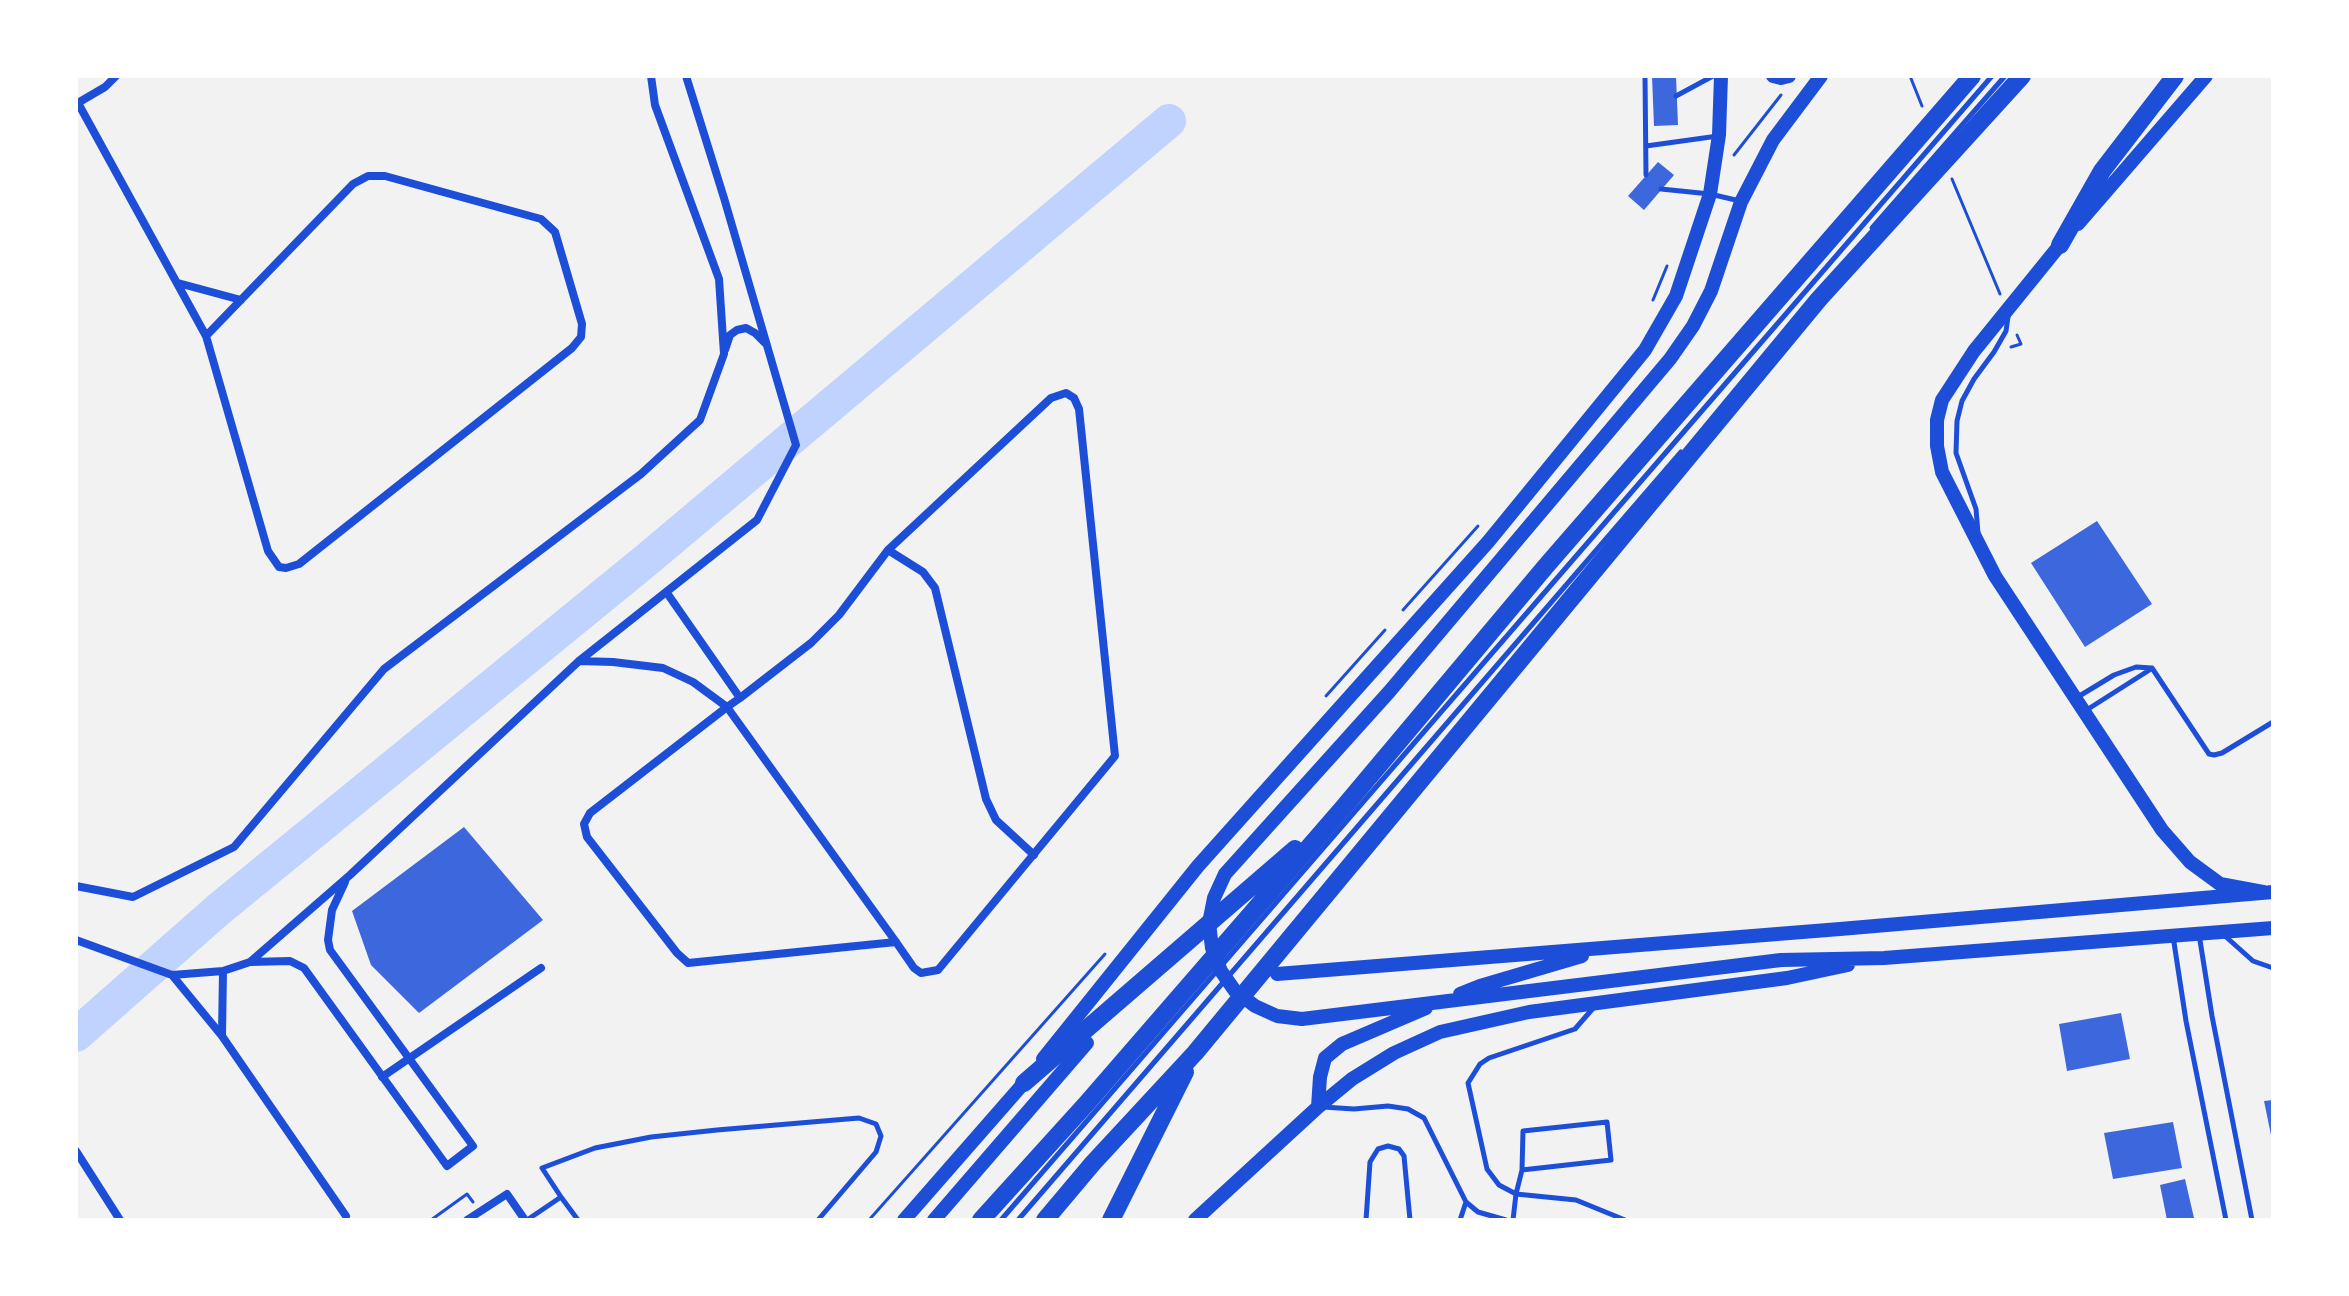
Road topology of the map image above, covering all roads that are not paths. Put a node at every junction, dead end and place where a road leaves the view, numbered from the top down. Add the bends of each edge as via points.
1 (116, 76) edge
2 (651, 76) edge
3 (686, 76) edge
4 (1645, 76) edge
5 (1713, 76) edge
6 (1721, 76) edge
7 (1773, 76) edge
8 (1821, 76) edge
9 (1972, 76) edge
10 (1992, 76) edge
11 (2005, 76) edge
12 (2022, 76) edge
13 (2175, 76) edge
14 (2206, 76) edge
15 (1786, 84) edge
16 (1676, 96) dead end
17 (77, 103) edge
18 (1653, 107) dead end
19 (1645, 113) junction
20 (1719, 135) junction
21 (1646, 146) junction
22 (1646, 175) dead end
23 (1661, 189) dead end
24 (1710, 194) junction
25 (1741, 202) junction
26 (1869, 230) dead end
27 (2060, 245) junction
28 (1838, 266) dead end
29 (178, 283) junction
30 (241, 300) junction
31 (206, 336) junction
32 (768, 347) junction
33 (724, 354) junction
34 (1746, 375) dead end
35 (1684, 448) dead end
36 (888, 550) junction
37 (667, 593) junction
38 (579, 661) junction
39 (2152, 668) junction
40 (740, 698) junction
41 (2075, 698) junction
42 (727, 707) junction
43 (2084, 711) junction
44 (2273, 722) edge
45 (1343, 808) junction
46 (1034, 855) junction
47 (350, 875) junction
48 (76, 886) edge
49 (2268, 892) edge
50 (2273, 928) edge
51 (2221, 932) junction
52 (2199, 934) junction
53 (2173, 935) junction
54 (76, 940) edge
55 (896, 942) junction
56 (1613, 947) junction
57 (1884, 958) junction
58 (250, 962) junction
59 (541, 968) dead end
60 (2273, 968) edge
61 (223, 971) junction
62 (1277, 974) dead end
63 (172, 975) junction
64 (1598, 1002) junction
65 (222, 1036) junction
66 (1087, 1043) dead end
67 (1195, 1053) junction
68 (411, 1058) junction
69 (382, 1077) junction
70 (1024, 1083) junction
71 (1318, 1107) junction
72 (76, 1151) edge
73 (1522, 1170) junction
74 (1516, 1194) junction
75 (561, 1197) junction
76 (1466, 1202) junction
77 (480, 1211) junction
78 (346, 1216) dead end
79 (120, 1220) edge
80 (467, 1220) edge
81 (486, 1220) edge
82 (526, 1220) edge
83 (578, 1220) edge
84 (818, 1220) edge
85 (904, 1220) edge
86 (934, 1220) edge
87 (981, 1220) edge
88 (1001, 1220) edge
89 (1018, 1220) edge
90 (1045, 1220) edge
91 (1111, 1220) edge
92 (1195, 1220) edge
93 (1366, 1220) edge
94 (1410, 1220) edge
95 (1460, 1220) edge
96 (1506, 1220) edge
97 (1513, 1220) edge
98 (1625, 1220) edge
99 (2226, 1220) edge
100 (2252, 1220) edge

1 - 17 street
2 - 33 street via 655,105 719,279
3 - 32 street
4 - 19 lane
5 - 16 lane
6 - 20 main road
7 - 15 main road
8 - 25 main road via 1773,140
9 - 45 highway
10 - 88 lane
11 - 26 lane
12 - 67 highway via 1819,299
13 - 27 highway via 2102,171
14 - 27 main road
17 - 29 street
18 - 19 lane
19 - 21 lane
20 - 21 lane
20 - 24 main road
21 - 22 lane
23 - 24 lane
24 - 25 lane
24 - 70 main road via 1676,296 1645,350 1488,542 1198,866
25 - 57 main road via 1711,291 1670,359 1389,692 1225,874 1209,923 1215,960 1227,982 1255,1006 1302,1019 1781,960
27 - 41 main road via 2007,303 1954,380 1942,400 1937,446 1942,472 1995,576
28 - 34 lane
29 - 30 street
29 - 31 street
30 - 31 street
30 - 31 street via 353,184 368,176 385,176 541,219 555,232 582,324 581,337 299,564 286,568 279,567 268,551
32 - 33 street via 746,328 730,335
32 - 37 street via 796,445 757,520
33 - 48 street via 700,420 641,474 384,669 234,847 133,897
35 - 89 lane
36 - 40 street via 839,615
36 - 46 street via 923,572 935,588 986,799 996,820
36 - 46 street via 1051,398 1066,393 1074,398 1115,756
37 - 38 street
37 - 40 street
38 - 42 street via 663,668
38 - 47 street
39 - 41 lane via 2114,675
39 - 43 lane
39 - 44 lane via 2209,754 2222,753
40 - 42 street
41 - 43 main road
42 - 55 street
42 - 55 street via 590,813 584,824 587,837 688,963
43 - 49 main road via 2162,830 2190,862 2220,884
45 - 70 highway
45 - 87 highway
46 - 55 street via 938,970 921,973
47 - 58 street
47 - 68 street via 332,910 330,950
49 - 56 main road
50 - 51 main road
51 - 52 main road
51 - 60 lane via 2253,961
52 - 53 main road
52 - 100 lane
53 - 57 main road
53 - 99 lane
54 - 63 street
56 - 62 main road
56 - 71 main road via 1480,986 1342,1044 1325,1058
57 - 64 main road via 1787,978
58 - 61 street
58 - 69 street via 290,961 304,968
59 - 68 street
61 - 63 street
61 - 65 street
63 - 65 street
64 - 71 main road via 1440,1032 1372,1066
64 - 74 lane via 1575,1029 1489,1058 1472,1073 1468,1083 1487,1169 1499,1185
65 - 78 street
66 - 86 main road
67 - 90 highway
67 - 91 highway
68 - 69 street
68 - 69 street via 473,1146 447,1166
70 - 85 main road
71 - 76 lane via 1388,1106 1424,1118
71 - 92 main road
72 - 79 street
73 - 73 lane via 1523,1131 1607,1122 1611,1160
73 - 74 lane
74 - 97 lane
74 - 98 lane via 1576,1200
75 - 82 lane
75 - 83 lane
75 - 84 lane via 542,1168 595,1148 717,1130 859,1118 876,1124 881,1136 876,1152
76 - 95 lane
76 - 96 lane via 1478,1212
77 - 80 street
77 - 81 street
77 - 82 street via 507,1194
93 - 94 lane via 1370,1162 1378,1149 1388,1146 1404,1156

